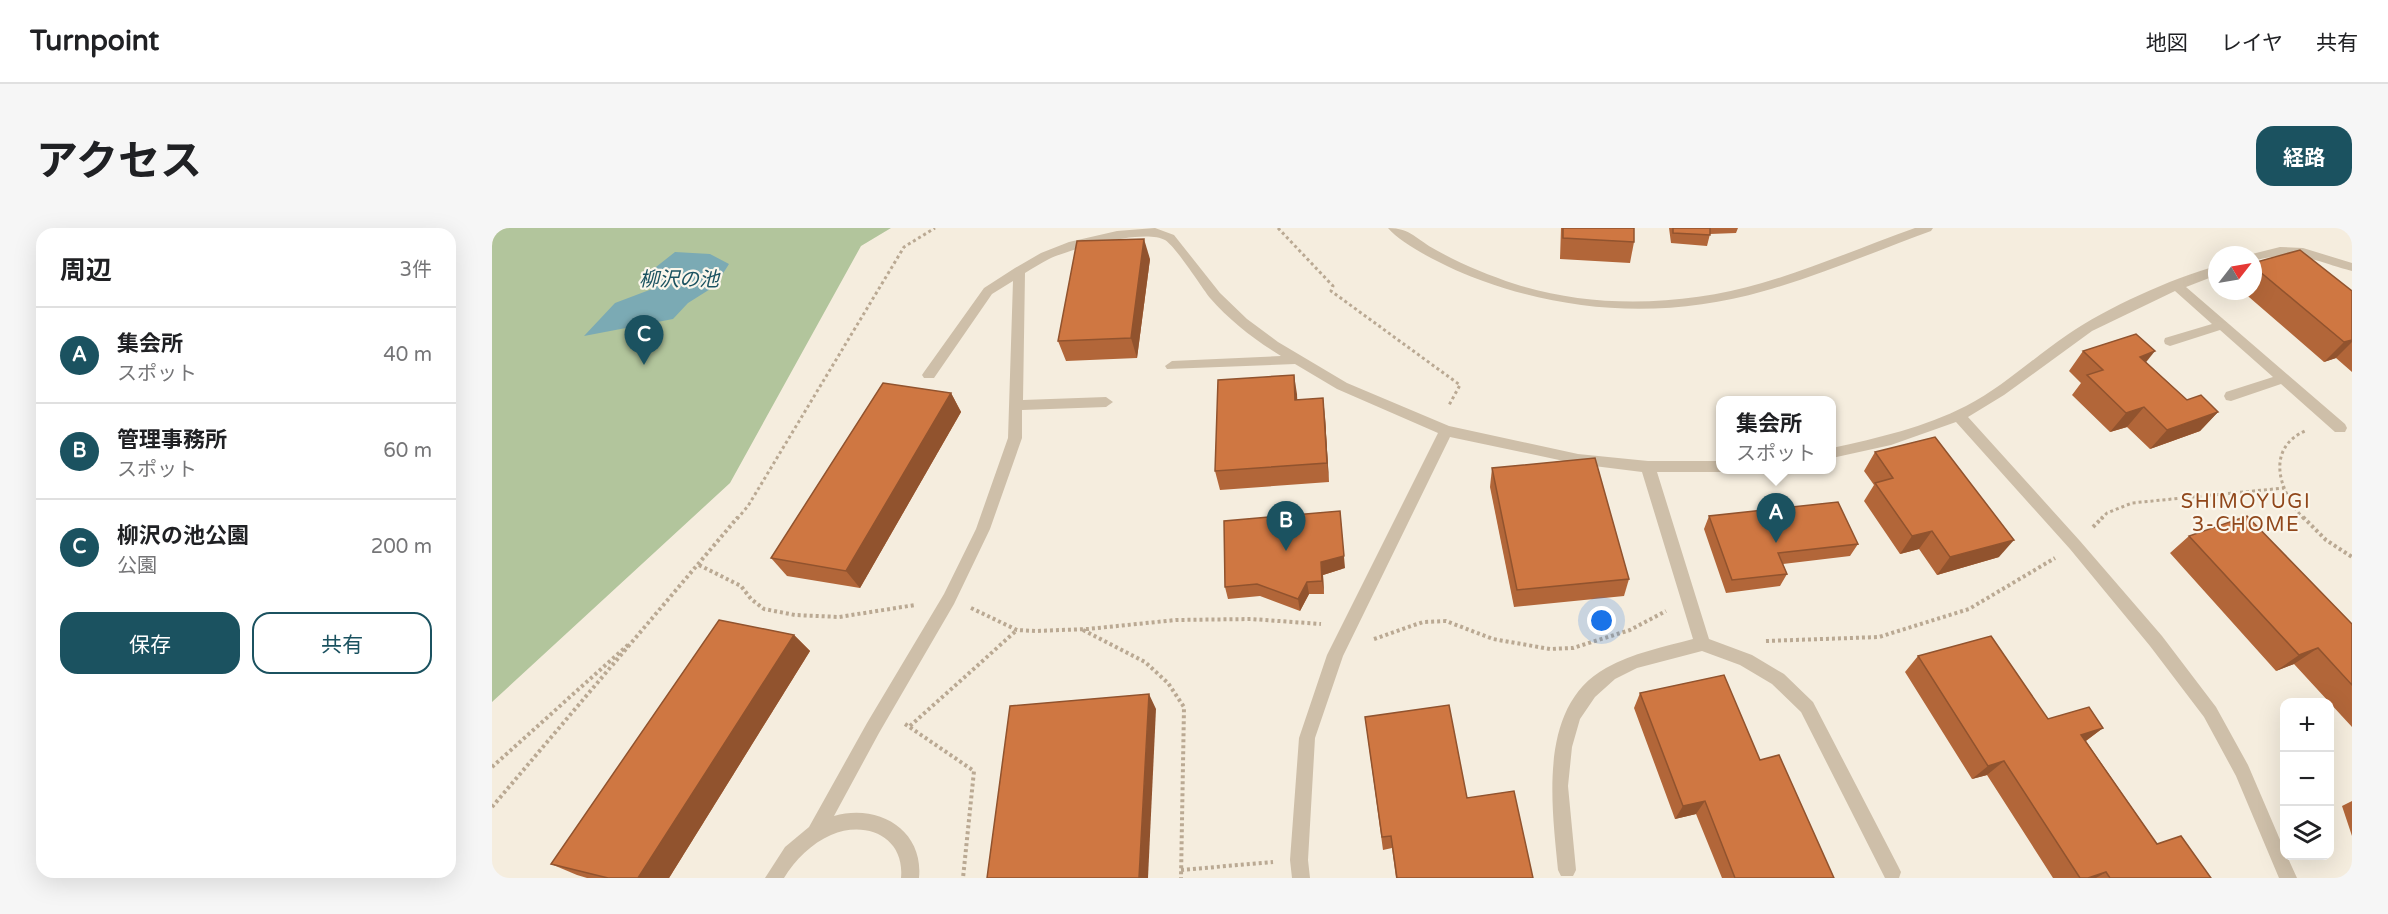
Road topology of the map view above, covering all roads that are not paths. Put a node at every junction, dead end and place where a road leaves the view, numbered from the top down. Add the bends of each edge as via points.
1 (1394, 228) edge
2 (1927, 228) edge
3 (2262, 253) edge
4 (2352, 267) edge
5 (1019, 272) junction
6 (2208, 274) edge
7 (2177, 286) junction
8 (2222, 325) junction
9 (2170, 342) dead end
10 (1294, 360) junction
11 (1172, 366) dead end
12 (929, 375) dead end
13 (2285, 378) junction
14 (2231, 396) dead end
15 (1107, 402) dead end
16 (1016, 405) junction
17 (1957, 414) junction
18 (2340, 428) dead end
19 (1441, 429) junction
20 (1836, 452) edge
21 (1716, 466) edge
22 (1648, 467) junction
23 (1702, 644) junction
24 (816, 832) junction
25 (1567, 870) dead end
26 (1892, 872) dead end
27 (774, 878) edge
28 (910, 878) edge
29 (1301, 878) edge
30 (2288, 878) edge

1 - 2 street via 1452,265 1506,286 1571,301 1663,305 1702,301 1766,286
3 - 4 street via 2298,250
5 - 10 street via 1073,245 1155,232 1170,238 1242,322
5 - 12 street via 988,291
5 - 16 street
6 - 7 street
7 - 8 street
7 - 17 street via 2086,329 1985,401
8 - 9 street
8 - 13 street
10 - 11 street
10 - 19 street via 1342,386
13 - 14 street
13 - 18 street
15 - 16 street
16 - 24 street via 1015,438 983,529 949,599
17 - 20 street via 1925,429
17 - 30 street via 2156,641 2210,712 2242,771
19 - 22 street via 1578,459
19 - 29 street via 1335,655 1306,738
21 - 22 street
22 - 23 street
23 - 25 street via 1634,662 1609,674 1589,692 1572,716 1559,786
23 - 26 street via 1746,660 1778,679 1807,707
24 - 27 street via 795,848
24 - 28 street via 862,820 882,825 898,836 908,853

